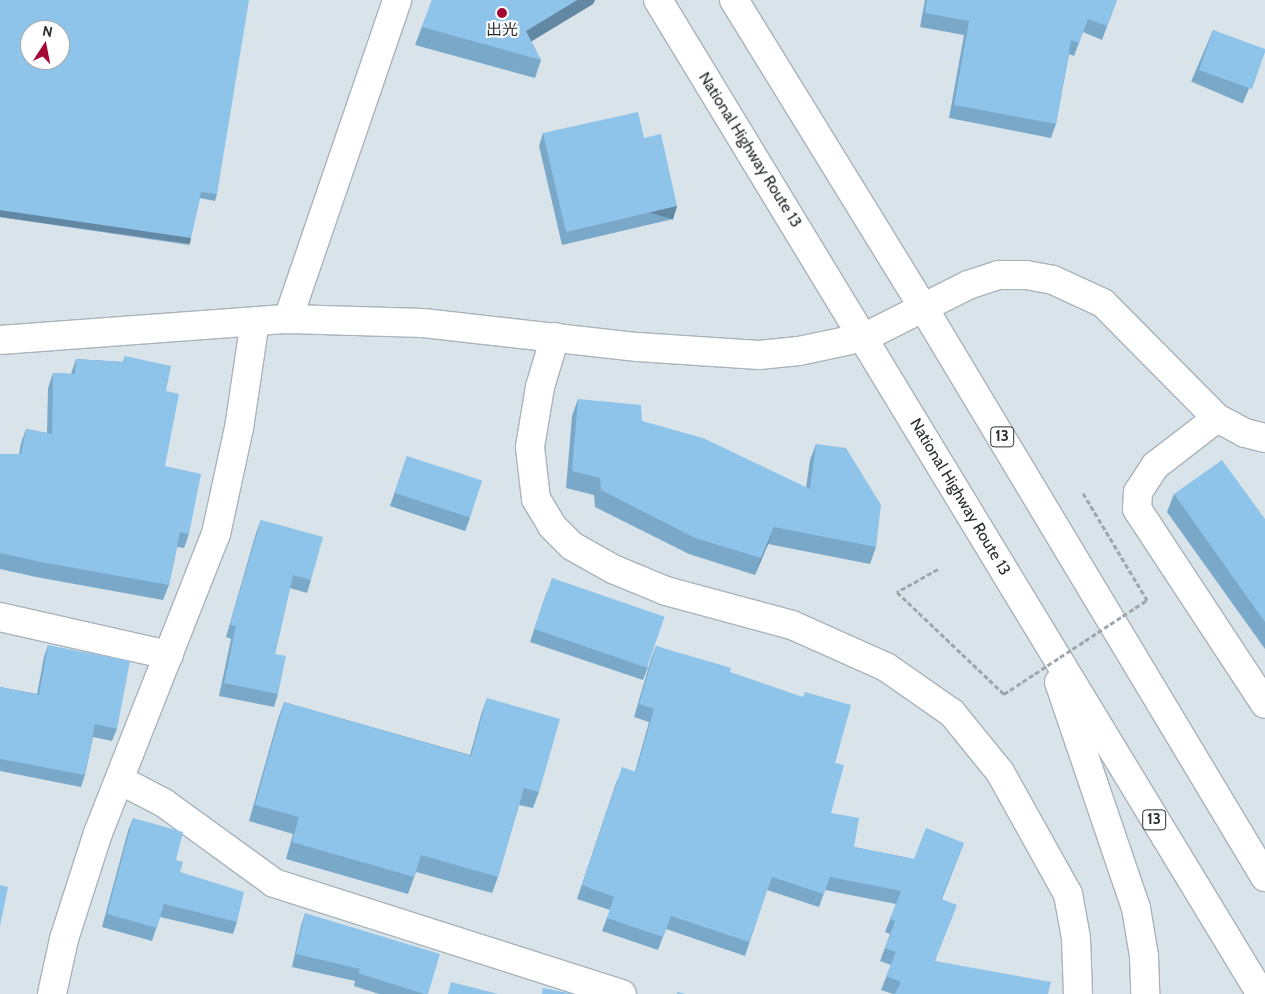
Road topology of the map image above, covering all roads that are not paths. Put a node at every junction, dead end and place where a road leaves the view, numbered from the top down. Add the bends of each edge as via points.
1 (397, 0) edge
2 (658, 0) edge
3 (734, 0) edge
4 (924, 307) junction
5 (288, 319) junction
6 (255, 321) junction
7 (555, 337) junction
8 (865, 337) junction
9 (0, 340) edge
10 (1217, 418) junction
11 (1265, 438) edge
12 (0, 617) edge
13 (1048, 645) junction
14 (169, 655) junction
15 (1265, 704) edge
16 (120, 780) junction
17 (1265, 877) edge
18 (52, 994) edge
19 (622, 994) edge
20 (1078, 994) edge
21 (1145, 994) edge
22 (1261, 994) edge

1 - 5 main road
2 - 8 main road, National Highway Route 13 / 13
3 - 4 main road, 13
4 - 8 main road
4 - 10 main road via 999,275 1053,280 1103,303
4 - 17 main road, 13
5 - 6 main road
5 - 7 main road via 424,323
6 - 9 main road
6 - 14 main road via 239,428 216,534
7 - 8 main road via 638,347 759,355 798,351
7 - 20 main road via 540,387 530,447 536,499 552,526 572,546 613,570 666,591 792,625 886,667 952,714 1000,772 1068,894 1076,938
8 - 13 main road, National Highway Route 13 / 13
10 - 11 main road via 1245,433
10 - 15 main road via 1156,466 1138,492 1137,509
12 - 14 main road
13 - 21 main road via 1136,908 1144,956
13 - 22 main road, National Highway Route 13 / 13
14 - 16 main road
16 - 18 main road via 95,842 64,939
16 - 19 main road via 164,803 274,884

